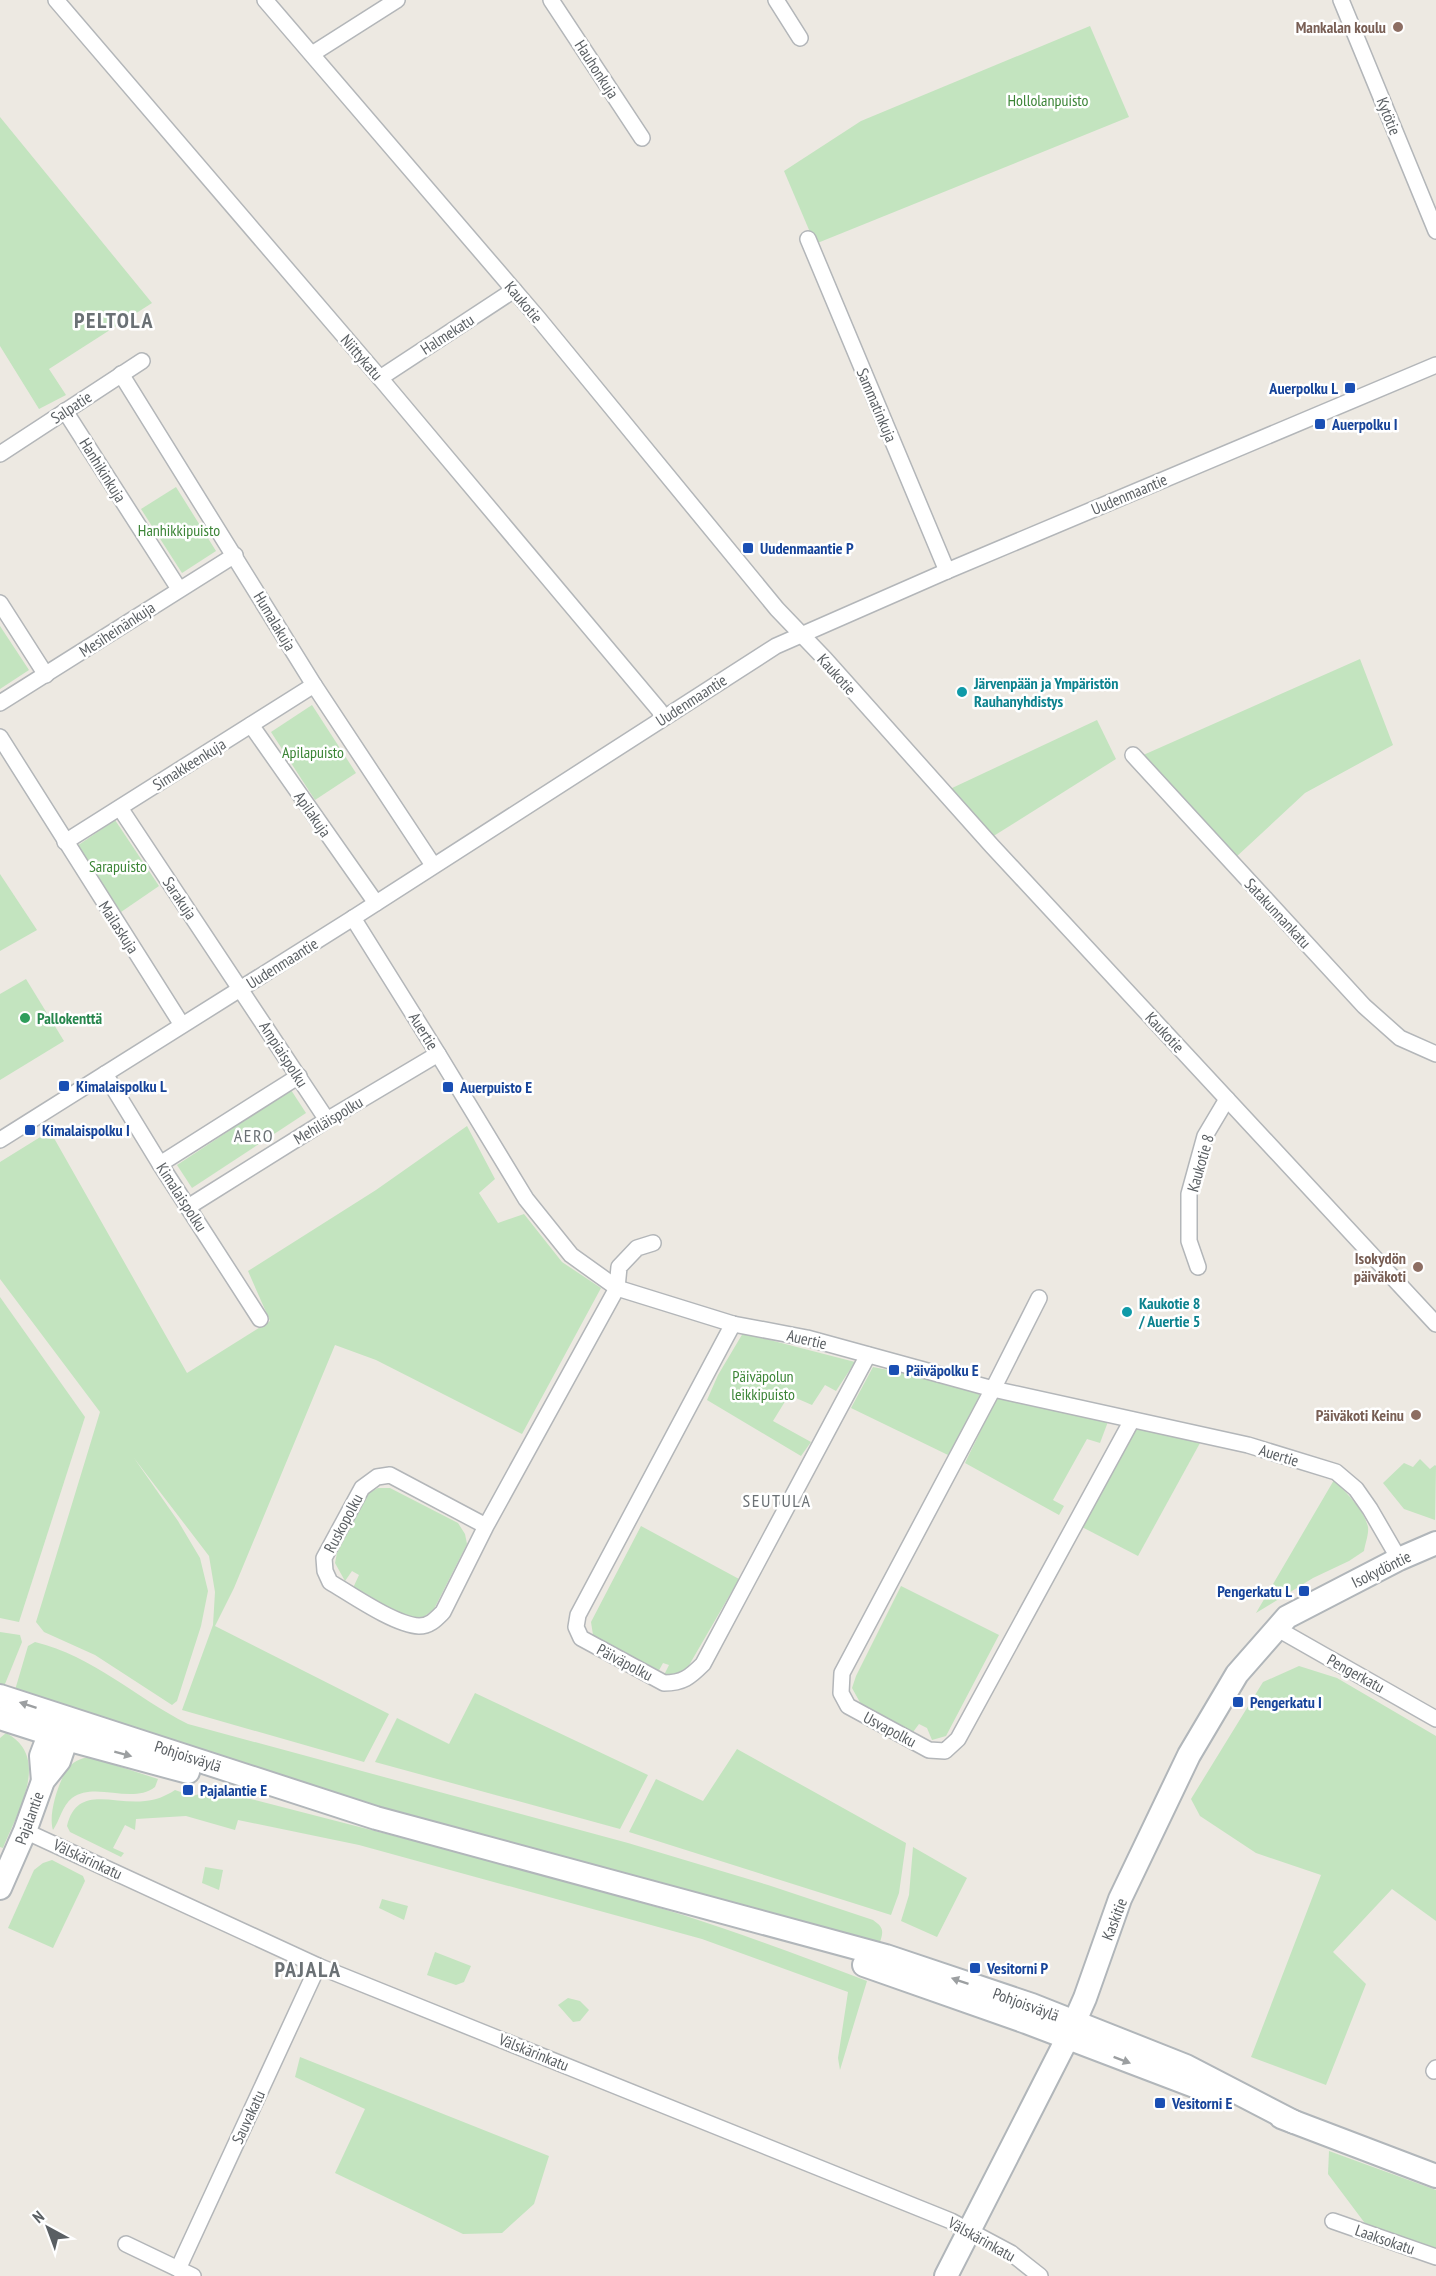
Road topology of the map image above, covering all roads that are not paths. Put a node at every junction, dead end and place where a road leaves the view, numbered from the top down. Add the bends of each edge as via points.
1 (56, 0) edge
2 (265, 0) edge
3 (397, 0) edge
4 (551, 0) edge
5 (776, 0) edge
6 (1341, 0) edge
7 (800, 38) dead end
8 (312, 54) junction
9 (642, 138) dead end
10 (1436, 231) edge
11 (807, 239) dead end
12 (514, 290) junction
13 (142, 361) dead end
14 (1436, 365) edge
15 (121, 374) junction
16 (380, 378) junction
17 (65, 411) junction
18 (0, 454) edge
19 (235, 555) junction
20 (947, 571) junction
21 (179, 589) junction
22 (0, 603) edge
23 (802, 634) junction
24 (46, 675) junction
25 (314, 685) junction
26 (0, 703) edge
27 (663, 718) junction
28 (251, 725) junction
29 (0, 737) edge
30 (1133, 755) dead end
31 (120, 808) junction
32 (65, 842) junction
33 (434, 865) junction
34 (376, 903) junction
35 (353, 918) junction
36 (241, 988) junction
37 (182, 1025) junction
38 (438, 1054) junction
39 (1436, 1054) edge
40 (105, 1074) junction
41 (299, 1076) junction
42 (1227, 1099) junction
43 (327, 1120) junction
44 (0, 1140) edge
45 (160, 1164) junction
46 (188, 1207) junction
47 (653, 1243) dead end
48 (1198, 1267) dead end
49 (617, 1288) junction
50 (1039, 1298) dead end
51 (260, 1319) dead end
52 (733, 1324) junction
53 (1436, 1324) edge
54 (868, 1355) junction
55 (993, 1389) junction
56 (1132, 1420) junction
57 (486, 1526) junction
58 (1436, 1543) edge
59 (1399, 1559) junction
60 (1326, 1596) joint
61 (1276, 1628) junction
62 (0, 1696) edge
63 (0, 1718) edge
64 (1436, 1719) edge
65 (61, 1726) junction
66 (25, 1831) junction
67 (0, 1888) edge
68 (318, 1966) junction
69 (1071, 2031) junction
70 (1436, 2176) edge
71 (1333, 2221) dead end
72 (970, 2230) junction
73 (126, 2244) dead end
74 (1436, 2257) edge
75 (178, 2269) junction
76 (194, 2276) edge
77 (946, 2276) edge
78 (1040, 2276) edge

1 - 16 street, Niittykatu
2 - 8 street, Kaukotie
3 - 8 street
4 - 9 street, Hauhonkuja
5 - 7 street
6 - 10 street, Kytötie
8 - 12 street, Kaukotie
11 - 20 street, Sammatinkuja
12 - 16 street, Halmekatu
12 - 23 street, Kaukotie via 777,609
13 - 15 street, Salpatie
14 - 20 street, Uudenmaantie
15 - 17 street, Salpatie
15 - 19 street, Humalakuja
16 - 27 street, Niittykatu
17 - 18 street, Salpatie
17 - 21 street, Hanhikinkuja
19 - 21 street, Mesiheinänkuja
19 - 25 street, Humalakuja
20 - 23 street, Uudenmaantie
21 - 24 street, Mesiheinänkuja
22 - 24 street
23 - 27 street, Uudenmaantie via 776,646
23 - 42 street, Kaukotie
24 - 26 street, Mesiheinänkuja
25 - 28 street, Simakkeenkuja
25 - 33 street, Humalakuja
27 - 33 street, Uudenmaantie
28 - 31 street, Simakkeenkuja
28 - 34 street, Apilakuja
29 - 32 street, Mailaskuja
30 - 39 street, Satakunnankatu via 1364,1006 1400,1038
31 - 32 street, Simakkeenkuja
31 - 36 street, Sarakuja
32 - 37 street, Mailaskuja
33 - 34 street, Uudenmaantie
34 - 35 street, Uudenmaantie
35 - 36 street, Uudenmaantie
35 - 38 street, Auertie
36 - 37 street, Uudenmaantie
36 - 41 street, Ampiaispolku
37 - 40 street, Uudenmaantie
38 - 43 street, Mehiläispolku
38 - 49 street, Auertie via 526,1199 571,1255
40 - 44 street, Uudenmaantie
40 - 45 street, Kimalaispolku
41 - 43 street, Ampiaispolku
41 - 45 street
42 - 48 street, Kaukotie 8 via 1205,1136 1189,1194 1190,1241
42 - 53 street, Kaukotie
43 - 46 street, Mehiläispolku
45 - 46 street, Kimalaispolku
46 - 51 street, Kimalaispolku
47 - 49 street, Ruskopolku via 638,1248 619,1267
49 - 52 street, Auertie
49 - 57 street, Ruskopolku
50 - 55 street, Usvapolku
52 - 54 street, Auertie
52 - 54 street, Päiväpolku via 578,1615 576,1627 580,1638 664,1683 690,1678 703,1664
54 - 55 street, Auertie
55 - 56 street, Auertie
55 - 56 street, Usvapolku via 842,1673 841,1693 848,1706 929,1750 945,1751 958,1739
56 - 59 street, Auertie via 1248,1445 1336,1472 1356,1489
57 - 57 street, Ruskopolku via 442,1612 432,1623 420,1626 400,1621 330,1582 325,1571 324,1558 362,1488 377,1477 390,1475
58 - 59 main road, Isokydöntie
59 - 60 main road, Isokydöntie
60 - 61 main road, Kaskitie via 1287,1617
61 - 64 street, Pengerkatu
61 - 69 main road, Kaskitie via 1236,1674 1189,1755 1120,1899
65 -> 62 main road, Pohjoisväylä
63 - 65 main road, Pohjoisväylä
65 - 66 main road, Pajalantie via 41,1756 43,1781
65 - 69 main road, Pohjoisväylä via 295,1801 376,1818 886,1956 1032,2005
66 - 67 main road, Pajalantie
66 - 68 street, Välskärinkatu
68 - 72 street, Välskärinkatu
68 - 75 street, Sauvakatu
69 - 70 main road, Pohjoisväylä via 1186,2066 1294,2122
69 - 72 main road, Kaskitie
71 - 74 street, Laaksokatu
72 - 77 main road, Kaskitie
72 - 78 street, Välskärinkatu via 1011,2253
73 - 75 street
75 - 76 street

